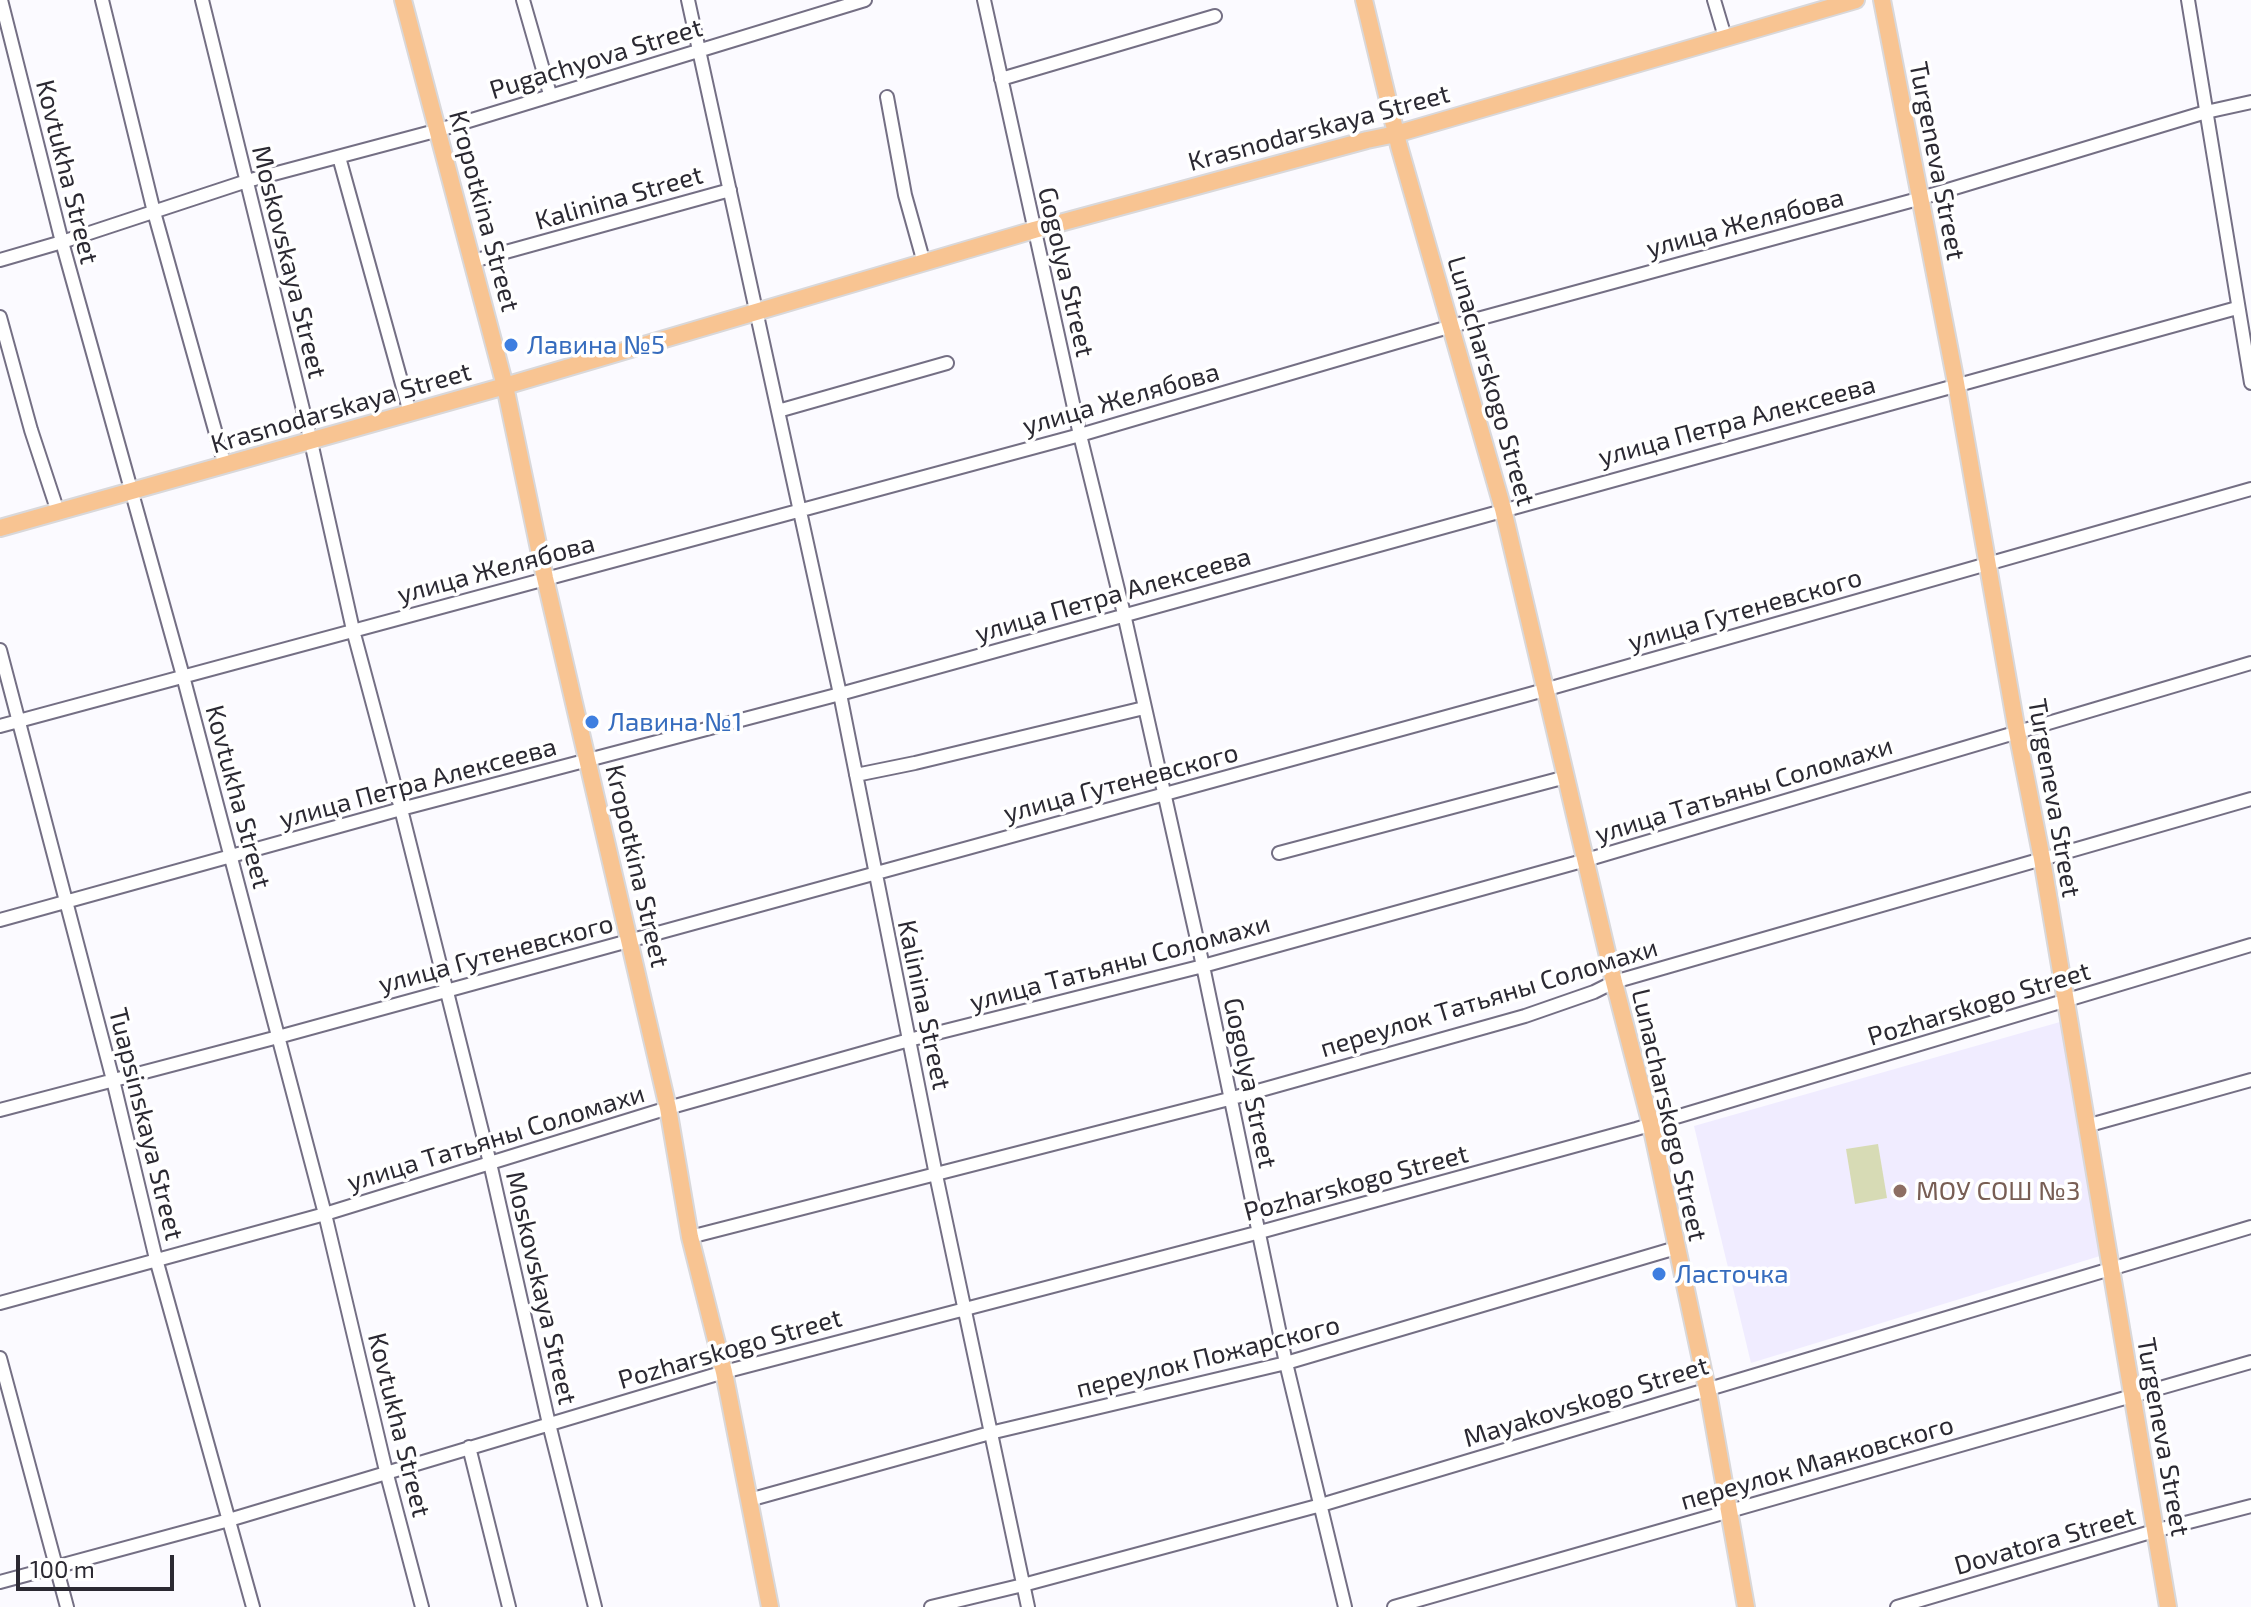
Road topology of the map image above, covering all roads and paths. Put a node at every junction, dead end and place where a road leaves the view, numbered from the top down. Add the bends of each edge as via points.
1 (1, 0) edge
2 (102, 0) edge
3 (202, 0) edge
4 (403, 0) edge
5 (523, 0) edge
6 (688, 0) edge
7 (865, 0) edge
8 (984, 0) edge
9 (1364, 0) edge
10 (1714, 0) edge
11 (1856, 0) edge
12 (1882, 0) edge
13 (2188, 0) edge
14 (1828, 4) edge
15 (1215, 16) dead end
16 (1725, 37) junction
17 (699, 51) junction
18 (1001, 79) junction
19 (550, 94) junction
20 (887, 97) dead end
21 (2251, 102) edge
22 (2206, 112) junction
23 (439, 130) junction
24 (1396, 134) junction
25 (339, 157) junction
26 (247, 181) junction
27 (730, 190) junction
28 (1918, 199) junction
29 (154, 212) junction
30 (1034, 230) junction
31 (62, 242) junction
32 (0, 260) edge
33 (473, 261) junction
34 (924, 263) junction
35 (2237, 308) junction
36 (757, 313) junction
37 (0, 317) edge
38 (1452, 326) junction
39 (947, 363) dead end
40 (1956, 383) junction
41 (2251, 383) edge
42 (505, 386) junction
43 (778, 411) junction
44 (410, 413) junction
45 (1080, 435) junction
46 (311, 442) junction
47 (225, 466) junction
48 (2251, 489) edge
49 (132, 492) junction
50 (1503, 509) junction
51 (799, 510) junction
52 (58, 512) junction
53 (0, 528) edge
54 (1989, 565) junction
55 (545, 578) junction
56 (1124, 614) junction
57 (353, 630) junction
58 (0, 650) edge
59 (2251, 663) edge
60 (183, 676) junction
61 (1544, 690) junction
62 (840, 694) junction
63 (1144, 708) junction
64 (19, 721) junction
65 (0, 726) edge
66 (2017, 732) junction
67 (588, 760) junction
68 (856, 775) junction
69 (1566, 777) junction
70 (1163, 794) junction
71 (2251, 799) edge
72 (401, 809) junction
73 (1279, 853) dead end
74 (231, 857) junction
75 (2042, 859) junction
76 (1586, 860) junction
77 (874, 873) junction
78 (67, 901) junction
79 (0, 920) edge
80 (629, 940) junction
81 (2251, 945) edge
82 (1203, 966) junction
83 (1614, 982) junction
84 (447, 989) junction
85 (2064, 1001) junction
86 (278, 1037) junction
87 (909, 1040) junction
88 (113, 1080) junction
89 (2251, 1080) edge
90 (1229, 1099) junction
91 (668, 1108) junction
92 (0, 1110) edge
93 (1651, 1125) junction
94 (2086, 1126) junction
95 (490, 1163) junction
96 (936, 1175) junction
97 (325, 1214) junction
98 (2251, 1227) edge
99 (1260, 1232) junction
100 (690, 1237) junction
101 (1676, 1248) junction
102 (156, 1259) junction
103 (2109, 1269) junction
104 (0, 1303) edge
105 (966, 1307) junction
106 (0, 1358) edge
107 (2251, 1362) edge
108 (1286, 1363) junction
109 (724, 1372) junction
110 (1707, 1388) junction
111 (2133, 1396) junction
112 (549, 1424) junction
113 (990, 1433) junction
114 (469, 1447) junction
115 (386, 1471) junction
116 (749, 1500) junction
117 (1321, 1505) junction
118 (2251, 1506) edge
119 (1729, 1511) junction
120 (229, 1520) junction
121 (2154, 1531) junction
122 (55, 1567) junction
123 (0, 1582) edge
124 (1023, 1585) junction
125 (67, 1607) edge
126 (253, 1607) edge
127 (422, 1607) edge
128 (509, 1607) edge
129 (595, 1607) edge
130 (770, 1607) edge
131 (931, 1607) edge
132 (1028, 1607) edge
133 (1345, 1607) edge
134 (1394, 1607) edge
135 (1746, 1607) edge
136 (1897, 1607) edge
137 (2168, 1607) edge

1 - 31 street, Kovtukha Street
2 - 29 street
3 - 26 street, Moskovskaya Street
4 - 23 main road, Kropotkina Street
5 - 19 street
6 - 17 street, Kalinina Street
7 - 17 street, Pugachyova Street
8 - 18 street, Gogolya Street
9 - 24 main road, Lunacharskogo Street
10 - 16 street
11 - 14 main road, Krasnodarskaya Street
12 - 28 main road, Turgeneva Street
13 - 22 street
14 - 16 main road, Krasnodarskaya Street
15 - 18 street
16 - 24 main road, Krasnodarskaya Street
17 - 19 street, Pugachyova Street
17 - 27 street, Kalinina Street
18 - 30 street, Gogolya Street
19 - 23 street, Pugachyova Street
20 - 34 street
21 - 22 street, улица Желябова
22 - 28 street, улица Желябова
22 - 35 street
23 - 25 street, Pugachyova Street
23 - 33 main road, Kropotkina Street
24 - 30 main road, Krasnodarskaya Street
24 - 38 main road, Lunacharskogo Street
25 - 26 street, Pugachyova Street
25 - 44 street
26 - 29 street, Pugachyova Street
26 - 46 street, Moskovskaya Street
27 - 33 street, Kalinina Street
27 - 36 street, Kalinina Street
28 - 38 street, улица Желябова
28 - 40 main road, Turgeneva Street
29 - 31 street, Pugachyova Street
29 - 47 street
30 - 34 main road, Krasnodarskaya Street
30 - 45 street, Gogolya Street
31 - 32 street, Pugachyova Street
31 - 49 street, Kovtukha Street
33 - 42 main road, Kropotkina Street
34 - 36 main road, Krasnodarskaya Street
35 - 40 street, улица Петра Алексеева
35 - 41 street
36 - 42 main road, Krasnodarskaya Street
36 - 43 street, Kalinina Street
37 - 52 street
38 - 45 street, улица Желябова
38 - 50 main road, Lunacharskogo Street
39 - 43 street
40 - 50 street, улица Петра Алексеева
40 - 54 main road, Turgeneva Street
42 - 44 main road, Krasnodarskaya Street
42 - 55 main road, Kropotkina Street
43 - 51 street, Kalinina Street
44 - 46 main road, Krasnodarskaya Street
45 - 51 street, улица Желябова
45 - 56 street, Gogolya Street
46 - 47 main road, Krasnodarskaya Street
46 - 57 street, Moskovskaya Street
47 - 49 main road, Krasnodarskaya Street
48 - 54 street, улица Гутеневского
49 - 52 main road, Krasnodarskaya Street
49 - 60 street, Kovtukha Street
50 - 56 street, улица Петра Алексеева
50 - 61 main road, Lunacharskogo Street
51 - 55 street, улица Желябова
51 - 62 street, Kalinina Street
52 - 53 main road, Krasnodarskaya Street
54 - 61 street, улица Гутеневского
54 - 66 main road, Turgeneva Street
55 - 57 street, улица Желябова
55 - 67 main road, Kropotkina Street
56 - 62 street, улица Петра Алексеева
56 - 63 street, Gogolya Street
57 - 60 street, улица Желябова
57 - 72 street, Moskovskaya Street
58 - 64 street, Tuapsinskaya Street
59 - 66 street, улица Татьяны Соломахи
60 - 64 street, улица Желябова
60 - 74 street, Kovtukha Street
61 - 69 main road, Lunacharskogo Street
61 - 70 street, улица Гутеневского
62 - 67 street, улица Петра Алексеева
62 - 68 street, Kalinina Street
63 - 68 street
63 - 70 street, Gogolya Street
64 - 65 street, улица Желябова
64 - 78 street, Tuapsinskaya Street
66 - 75 main road, Turgeneva Street
66 - 76 street, улица Татьяны Соломахи
67 - 72 street, улица Петра Алексеева
67 - 80 main road, Kropotkina Street
68 - 77 street, Kalinina Street
69 - 73 street
69 - 76 main road, Lunacharskogo Street
70 - 77 street, улица Гутеневского
70 - 82 street, Gogolya Street
71 - 75 street, переулок Татьяны Соломахи
72 - 74 street, улица Петра Алексеева
72 - 84 street, Moskovskaya Street
74 - 78 street, улица Петра Алексеева
74 - 86 street, Kovtukha Street
75 - 83 street, переулок Татьяны Соломахи
75 - 85 main road, Turgeneva Street
76 - 82 street, улица Татьяны Соломахи
76 - 83 main road, Lunacharskogo Street
77 - 80 street, улица Гутеневского
77 - 87 street, Kalinina Street
78 - 79 street, улица Петра Алексеева
78 - 88 street, Tuapsinskaya Street
80 - 84 street, улица Гутеневского
80 - 91 main road, Kropotkina Street
81 - 85 street, Pozharskogo Street
82 - 87 street, улица Татьяны Соломахи
82 - 90 street, Gogolya Street
83 - 90 street, переулок Татьяны Соломахи via 1525,1016
83 - 93 main road, Lunacharskogo Street
84 - 86 street, улица Гутеневского
84 - 95 street, Moskovskaya Street
85 - 93 street, Pozharskogo Street
85 - 94 main road, Turgeneva Street
86 - 88 street, улица Гутеневского
86 - 97 street, Kovtukha Street
87 - 91 street, улица Татьяны Соломахи
87 - 96 street, Kalinina Street
88 - 92 street, улица Гутеневского
88 - 102 street, Tuapsinskaya Street
89 - 94 street
90 - 96 street, переулок Татьяны Соломахи
90 - 99 street, Gogolya Street
91 - 95 street, улица Татьяны Соломахи
91 - 100 main road, Kropotkina Street
93 - 99 street, Pozharskogo Street
93 - 101 main road, Lunacharskogo Street
94 - 103 main road, Turgeneva Street
95 - 97 street, улица Татьяны Соломахи
95 - 112 street, Moskovskaya Street
96 - 100 street, переулок Татьяны Соломахи
96 - 105 street, Kalinina Street
97 - 102 street, улица Татьяны Соломахи
97 - 115 street, Kovtukha Street
98 - 103 street, Mayakovskogo Street
99 - 105 street, Pozharskogo Street
99 - 108 street, Gogolya Street
100 - 109 main road, Kropotkina Street
101 - 108 street, переулок Пожарского
101 - 110 main road, Lunacharskogo Street
102 - 104 street, улица Татьяны Соломахи
102 - 120 street, Tuapsinskaya Street
103 - 110 street, Mayakovskogo Street
103 - 111 main road, Turgeneva Street
105 - 109 street, Pozharskogo Street
105 - 113 street, Kalinina Street
106 - 122 street
107 - 111 street, переулок Маяковского
108 - 113 street, переулок Пожарского
108 - 117 street, Gogolya Street
109 - 112 street, Pozharskogo Street
109 - 116 main road, Kropotkina Street
110 - 117 street, Mayakovskogo Street
110 - 119 main road, Lunacharskogo Street
111 - 119 street, переулок Маяковского
111 - 121 main road, Turgeneva Street
112 - 114 street, Pozharskogo Street
112 - 129 street, Moskovskaya Street
113 - 116 street, переулок Пожарского
113 - 124 street, Kalinina Street
114 - 115 street, Pozharskogo Street
114 - 128 street
115 - 120 street, Pozharskogo Street
115 - 127 street, Kovtukha Street
116 - 130 main road, Kropotkina Street
117 - 124 street, Mayakovskogo Street
117 - 133 street, Gogolya Street
118 - 121 street, Dovatora Street
119 - 134 street, переулок Маяковского
119 - 135 main road, Lunacharskogo Street
120 - 122 street, Pozharskogo Street
120 - 126 street, Tuapsinskaya Street
121 - 136 street, Dovatora Street
121 - 137 main road, Turgeneva Street
122 - 123 street, Pozharskogo Street
122 - 125 street
124 - 131 street, Mayakovskogo Street
124 - 132 street, Kalinina Street

